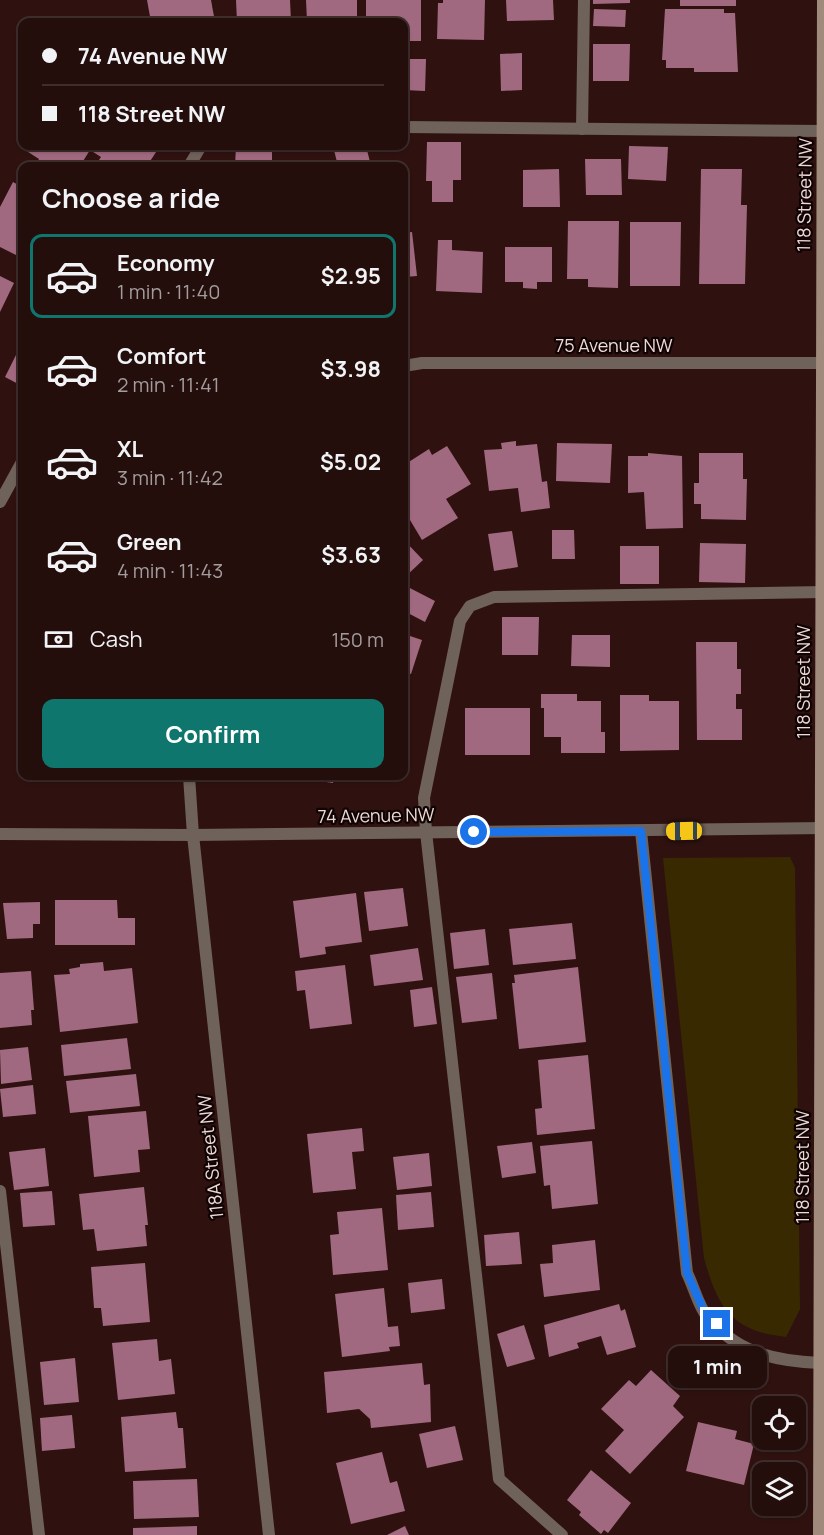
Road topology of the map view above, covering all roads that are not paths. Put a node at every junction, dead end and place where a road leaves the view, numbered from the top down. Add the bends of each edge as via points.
1 (584, 0) edge
2 (823, 0) edge
3 (408, 127) edge
4 (582, 129) junction
5 (823, 131) edge
6 (822, 364) edge
7 (408, 365) edge
8 (18, 469) edge
9 (0, 502) edge
10 (822, 592) edge
11 (189, 780) edge
12 (823, 828) edge
13 (641, 831) junction
14 (426, 832) junction
15 (0, 834) edge
16 (193, 835) junction
17 (0, 1191) edge
18 (820, 1363) junction
19 (819, 1413) junction
20 (824, 1427) edge
21 (39, 1535) edge
22 (269, 1535) edge
23 (562, 1535) edge
24 (819, 1535) edge

1 - 4 street
2 - 5 street, 118 Street NW
3 - 4 street
4 - 5 street
5 - 6 street, 118 Street NW
6 - 7 street, 75 Avenue NW
6 - 10 street, 118 Street NW
8 - 9 street
10 - 12 street, 118 Street NW
10 - 14 street via 494,597 470,606 460,621 424,798
11 - 16 street, 118A Street NW
12 - 13 street, 74 Avenue NW
12 - 18 street, 118 Street NW
13 - 14 street, 74 Avenue NW
13 - 18 street via 687,1273 704,1311 743,1349 794,1362
14 - 16 street, 74 Avenue NW
14 - 23 street via 499,1479
15 - 16 street, 74 Avenue NW
16 - 22 street, 118A Street NW
17 - 21 street
18 - 19 street, 118 Street NW
19 - 20 street, 118 Street NW
19 - 24 street, 118 Street NW

